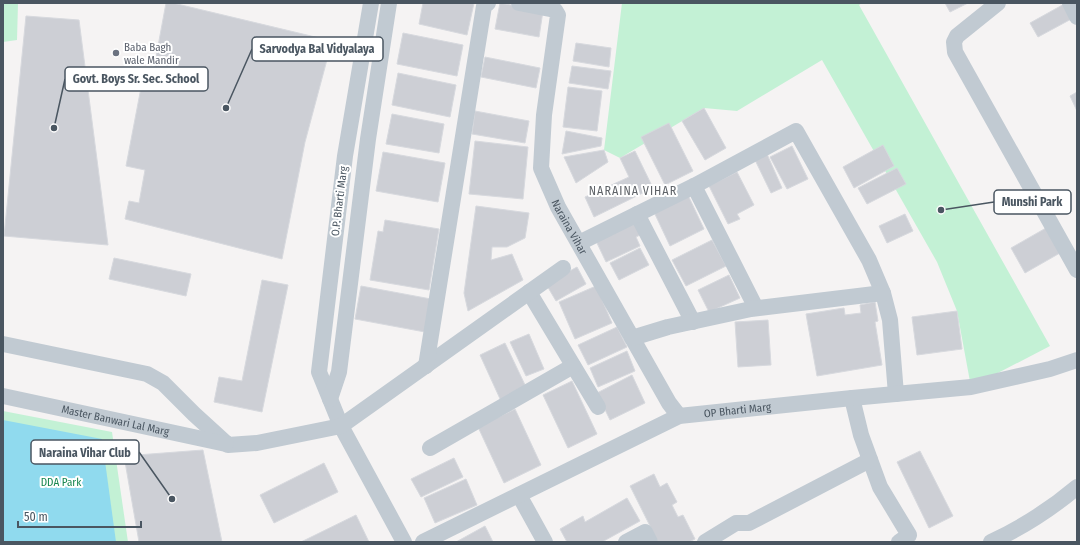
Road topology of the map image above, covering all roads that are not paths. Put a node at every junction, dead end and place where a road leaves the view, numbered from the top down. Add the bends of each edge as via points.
1 (371, 3) edge
2 (389, 3) edge
3 (488, 3) edge
4 (519, 3) edge
5 (998, 3) edge
6 (1070, 3) edge
7 (1077, 17) edge
8 (694, 186) junction
9 (637, 214) junction
10 (579, 243) junction
11 (563, 268) dead end
12 (1077, 270) edge
13 (529, 292) junction
14 (883, 293) junction
15 (756, 308) junction
16 (693, 322) junction
17 (632, 338) junction
18 (3, 344) edge
19 (1077, 360) edge
20 (426, 366) junction
21 (573, 366) junction
22 (896, 394) junction
23 (3, 396) edge
24 (852, 398) junction
25 (330, 399) junction
26 (598, 407) dead end
27 (679, 416) junction
28 (341, 426) junction
29 (228, 445) junction
30 (430, 448) dead end
31 (870, 460) junction
32 (1077, 488) edge
33 (519, 495) junction
34 (907, 540) edge
35 (404, 542) edge
36 (423, 542) edge
37 (545, 542) edge
38 (626, 542) edge
39 (650, 542) edge
40 (705, 542) edge
41 (991, 542) edge

1 - 25 street, O.P. Bharti Marg via 345,156 319,372
2 - 25 street, O.P. Bharti Marg via 368,139 339,372
3 - 20 street via 484,6
4 - 10 street, Naraina Vihar via 555,10 558,15 544,114 541,168 558,207
5 - 12 street via 957,36 954,42 955,52
6 - 7 street
8 - 9 street
8 - 14 street via 796,131 869,260
8 - 15 street
9 - 10 street
9 - 16 street
10 - 17 street, Naraina Vihar
11 - 13 street
13 - 20 street
13 - 21 street
14 - 15 street
14 - 22 street via 890,320
15 - 16 street
16 - 17 street
17 - 27 street, Naraina Vihar
18 - 29 street via 147,374 164,383
19 - 22 street, OP Bharti Marg via 1050,369 971,387
20 - 28 street
21 - 26 street
21 - 30 street
22 - 24 street, OP Bharti Marg
23 - 29 street, Master Banwari Lal Marg
24 - 27 street, OP Bharti Marg
24 - 31 street
25 - 28 street, O.P. Bharti Marg
27 - 33 street, OP Bharti Marg
28 - 29 street, Master Banwari Lal Marg via 257,443
28 - 35 street, O.P. Bharti Marg
31 - 34 street via 880,487
31 - 40 street via 749,523 736,523
32 - 41 street via 1036,517
33 - 36 street, OP Bharti Marg
33 - 37 street
38 - 39 street via 645,532

